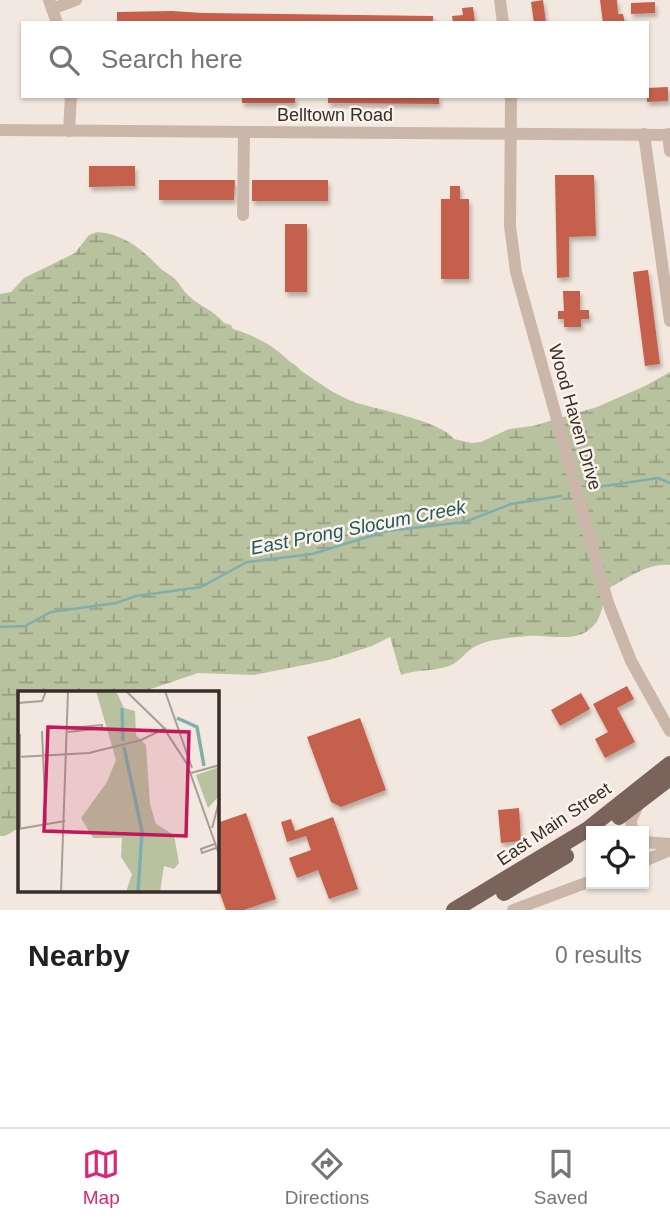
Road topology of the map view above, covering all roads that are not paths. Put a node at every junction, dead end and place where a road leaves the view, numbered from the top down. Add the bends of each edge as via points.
1 (76, 0) edge
2 (500, 0) edge
3 (50, 5) edge
4 (503, 21) edge
5 (71, 98) edge
6 (511, 98) edge
7 (0, 130) edge
8 (69, 131) junction
9 (244, 132) junction
10 (511, 134) junction
11 (644, 134) junction
12 (669, 135) edge
13 (670, 151) edge
14 (243, 215) dead end
15 (670, 321) edge
16 (670, 731) edge
17 (670, 764) edge
18 (670, 778) edge
19 (639, 803) junction
20 (598, 826) edge
21 (607, 826) edge
22 (632, 826) edge
23 (586, 836) edge
24 (586, 836) edge
25 (649, 842) edge
26 (670, 844) edge
27 (670, 850) edge
28 (649, 859) edge
29 (586, 883) edge
30 (454, 910) edge
31 (475, 910) edge
32 (513, 910) edge

1 - 3 street
2 - 4 street
5 - 8 street
6 - 10 street, Wood Haven Drive
7 - 8 street, Belltown Road
8 - 9 street, Belltown Road
9 - 10 street, Belltown Road
9 - 14 street
10 - 11 street, Belltown Road
10 - 16 street, Wood Haven Drive via 510,226 516,272 608,603 631,661
11 - 12 street, Belltown Road
11 - 15 street
12 - 13 street
17 - 20 main road, East Main Street
18 - 19 main road, East Main Street
19 - 21 main road, East Main Street
19 - 22 street
23 - 30 main road, East Main Street
24 - 31 main road, East Main Street via 527,880
25 - 26 street
27 - 28 street
29 - 32 street

